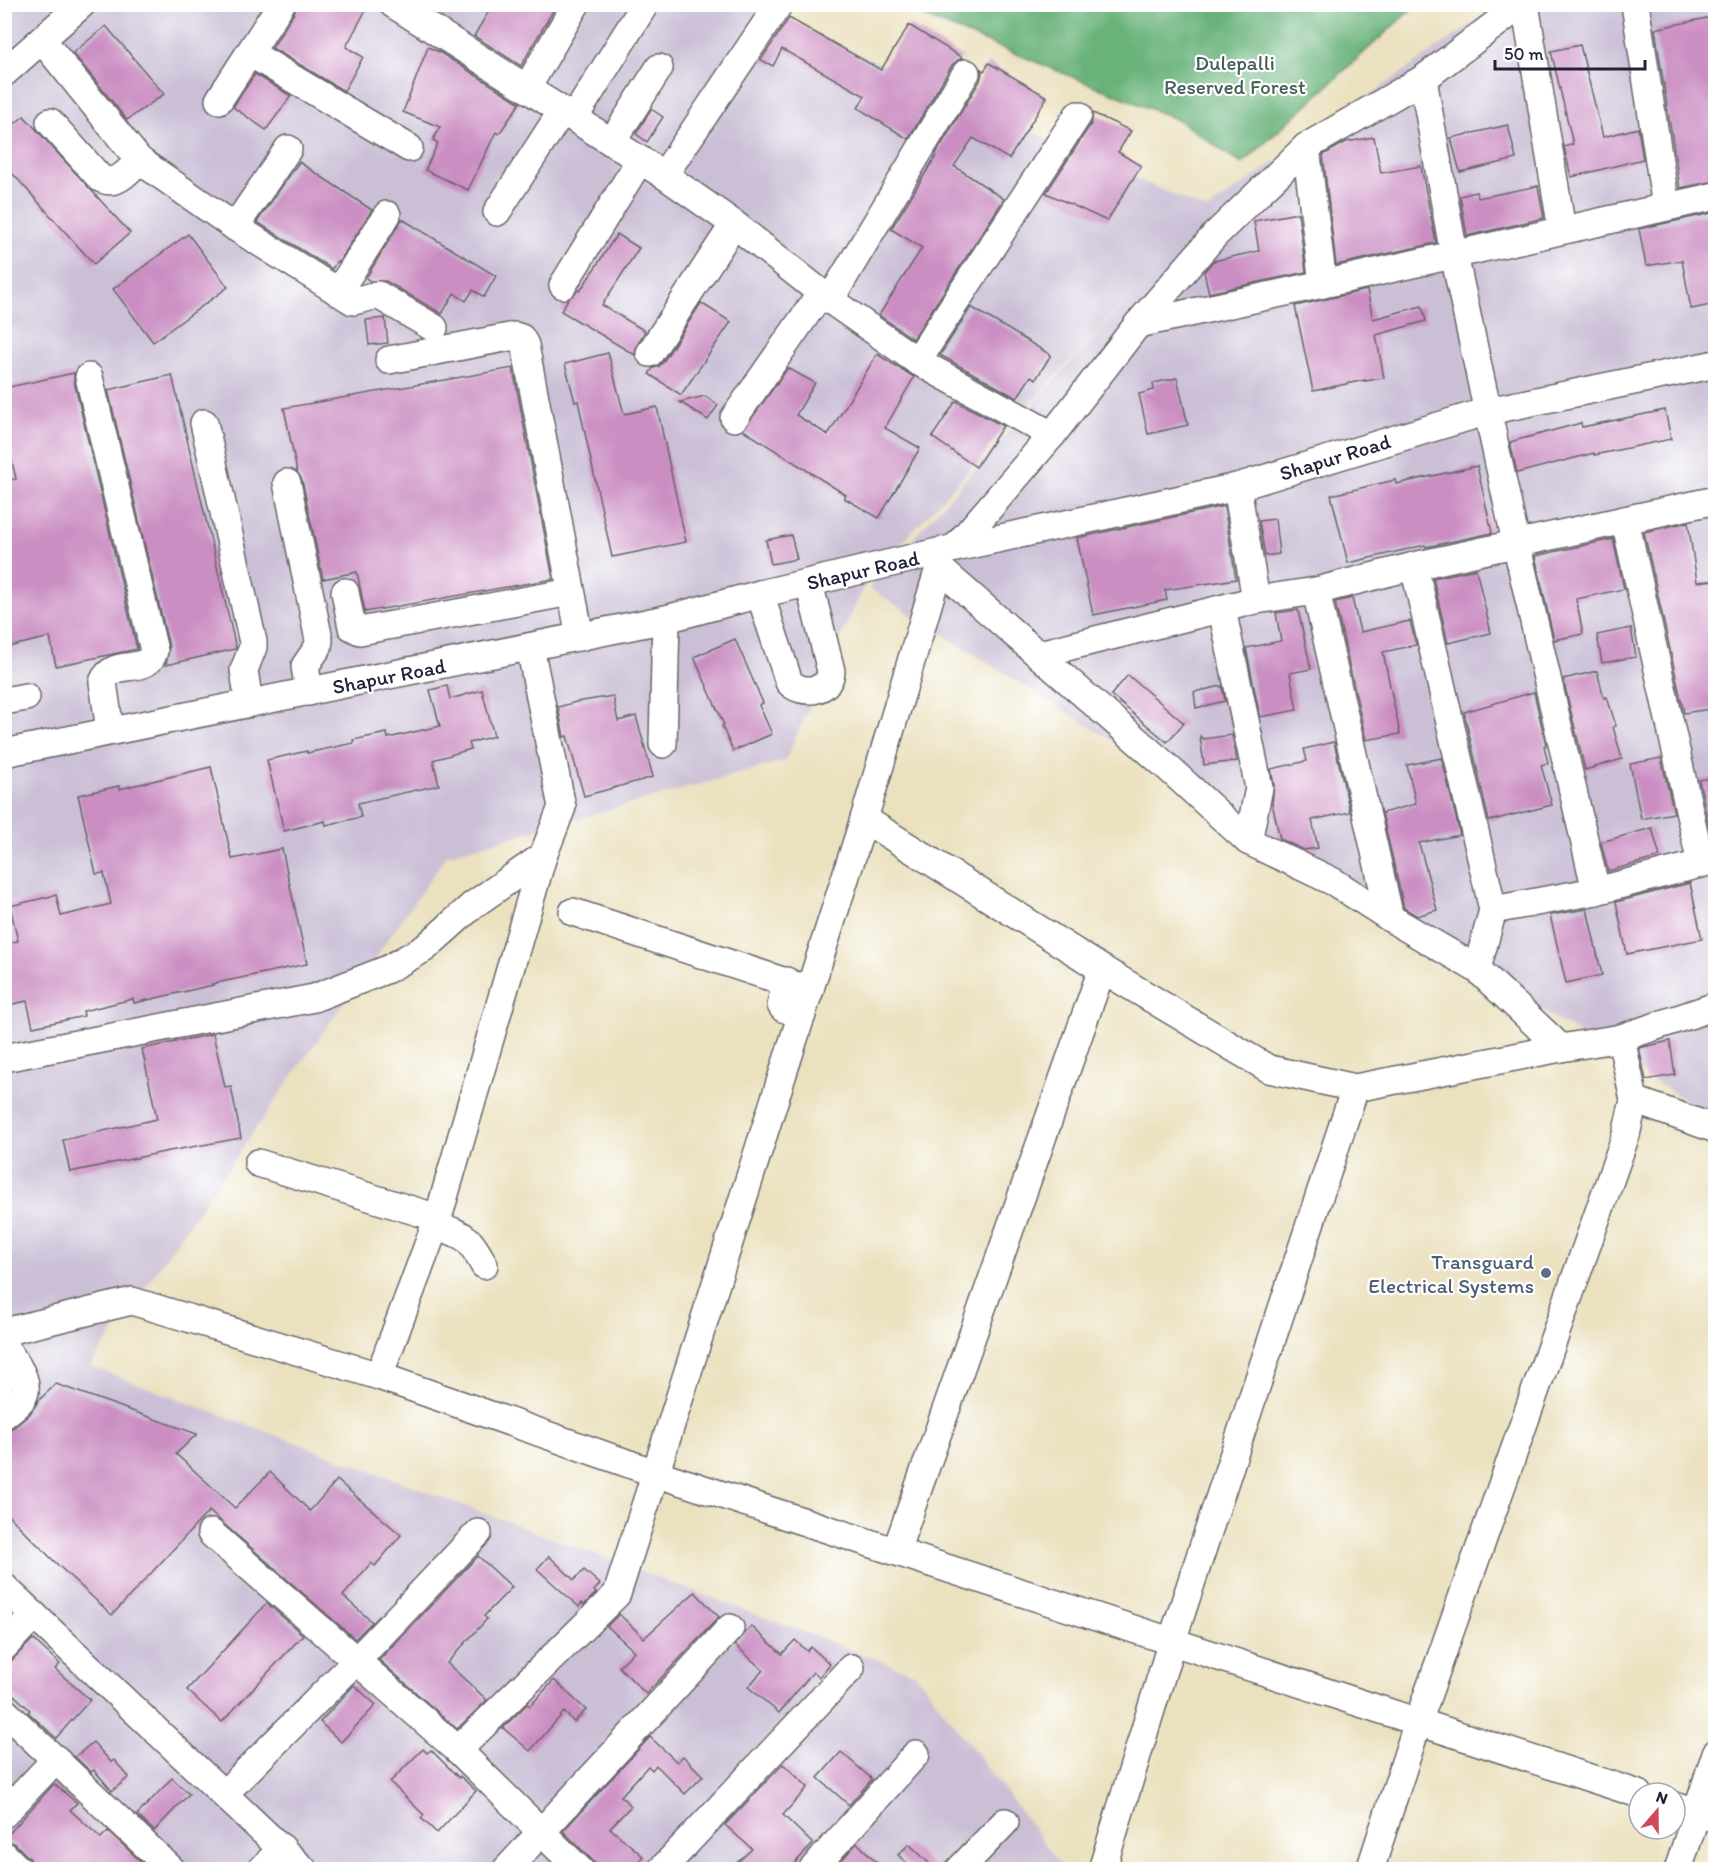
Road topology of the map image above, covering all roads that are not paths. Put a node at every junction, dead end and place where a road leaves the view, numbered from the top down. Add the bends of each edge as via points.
1 (281, 4) edge
2 (393, 4) edge
3 (576, 4) edge
4 (645, 4) edge
5 (778, 4) edge
6 (1524, 4) edge
7 (1635, 4) edge
8 (74, 7) edge
9 (42, 40) junction
10 (250, 53) junction
11 (659, 68) dead end
12 (4, 73) edge
13 (966, 73) dead end
14 (1423, 79) junction
15 (527, 88) junction
16 (219, 100) dead end
17 (568, 115) junction
18 (1078, 115) dead end
19 (50, 122) dead end
20 (612, 142) junction
21 (1306, 147) junction
22 (409, 148) dead end
23 (288, 149) dead end
24 (139, 160) junction
25 (640, 160) junction
26 (664, 175) junction
27 (1716, 196) edge
28 (1666, 207) junction
29 (497, 212) dead end
30 (387, 215) dead end
31 (735, 224) junction
32 (235, 227) junction
33 (1562, 230) junction
34 (1454, 255) junction
35 (1323, 284) junction
36 (563, 285) dead end
37 (345, 297) junction
38 (826, 297) junction
39 (1138, 324) junction
40 (434, 328) dead end
41 (650, 353) dead end
42 (389, 360) dead end
43 (917, 361) junction
44 (1716, 364) edge
45 (89, 377) dead end
46 (1488, 411) junction
47 (734, 418) dead end
48 (204, 423) dead end
49 (1052, 435) junction
50 (287, 483) dead end
51 (1237, 487) junction
52 (1716, 500) edge
53 (1625, 520) junction
54 (1516, 543) junction
55 (945, 556) junction
56 (1414, 566) junction
57 (809, 583) junction
58 (1316, 591) junction
59 (345, 592) dead end
60 (572, 592) junction
61 (760, 594) junction
62 (1256, 600) junction
63 (1222, 609) junction
64 (666, 619) junction
65 (580, 636) junction
66 (530, 647) junction
67 (1039, 654) junction
68 (309, 692) junction
69 (249, 703) junction
70 (110, 731) junction
71 (663, 744) dead end
72 (4, 753) edge
73 (864, 819) junction
74 (1248, 841) junction
75 (543, 856) junction
76 (1708, 862) edge
77 (1596, 891) junction
78 (1493, 910) junction
79 (573, 912) dead end
80 (1390, 918) junction
81 (1102, 969) junction
82 (1477, 969) junction
83 (799, 995) junction
84 (1716, 1006) edge
85 (1621, 1038) junction
86 (1561, 1048) junction
87 (4, 1058) edge
88 (1355, 1088) junction
89 (1634, 1100) junction
90 (1716, 1129) edge
91 (258, 1163) dead end
92 (436, 1221) junction
93 (484, 1264) dead end
94 (4, 1332) edge
95 (4, 1346) edge
96 (379, 1376) junction
97 (4, 1415) edge
98 (655, 1473) junction
99 (211, 1533) dead end
100 (478, 1533) dead end
101 (896, 1551) junction
102 (4, 1587) edge
103 (34, 1615) junction
104 (730, 1628) dead end
105 (1172, 1641) junction
106 (4, 1647) edge
107 (357, 1660) junction
108 (851, 1668) dead end
109 (4, 1711) edge
110 (1418, 1722) junction
111 (458, 1750) junction
112 (1716, 1753) edge
113 (916, 1754) dead end
114 (56, 1759) junction
115 (1627, 1790) edge
116 (224, 1794) junction
117 (1696, 1813) edge
118 (4, 1814) edge
119 (1005, 1822) dead end
120 (541, 1830) junction
121 (282, 1848) junction
122 (4, 1855) edge
123 (19, 1869) edge
124 (172, 1869) edge
125 (261, 1869) edge
126 (304, 1869) edge
127 (506, 1869) edge
128 (580, 1869) edge
129 (661, 1869) edge
130 (812, 1869) edge
131 (958, 1869) edge
132 (1102, 1869) edge
133 (1370, 1869) edge
134 (1678, 1869) edge

1 - 10 street
2 - 15 street
3 - 15 street
4 - 17 street
5 - 26 street
6 - 14 street
6 - 33 street
7 - 28 street
8 - 9 street
9 - 12 street
9 - 24 street
10 - 16 street
10 - 22 street
11 - 20 street
13 - 38 street
14 - 21 street
14 - 34 street
15 - 17 street
17 - 20 street
17 - 29 street
18 - 43 street
19 - 24 street via 106,182 129,172
20 - 25 street
21 - 35 street
21 - 39 street via 1215,235
23 - 32 street
24 - 32 street
25 - 26 street
25 - 36 street
26 - 31 street
27 - 28 street
28 - 33 street
30 - 37 street
31 - 38 street
31 - 41 street
32 - 37 street
33 - 34 street
34 - 35 street
34 - 46 street
35 - 39 street
37 - 40 street via 378,295
38 - 43 street
38 - 47 street
39 - 49 street
42 - 60 street via 521,338
43 - 49 street
44 - 46 street, Shapur Road
45 - 70 street via 154,651 150,660 142,664 105,675
46 - 51 street, Shapur Road
46 - 54 street
48 - 69 street via 253,642 244,670
49 - 55 street
50 - 68 street via 319,640 305,666
51 - 55 street, Shapur Road
51 - 62 street
52 - 53 street
53 - 54 street
53 - 76 street
54 - 56 street
54 - 77 street
55 - 57 street, Shapur Road
55 - 67 street
55 - 73 street
56 - 58 street
56 - 78 street
57 - 61 street, Shapur Road
57 - 61 street via 831,680 826,686 806,691 789,682
58 - 62 street
58 - 80 street
59 - 60 street via 352,627 360,631
60 - 65 street
61 - 64 street, Shapur Road
62 - 63 street
63 - 67 street
63 - 74 street via 1259,788
64 - 65 street, Shapur Road
64 - 71 street
65 - 66 street, Shapur Road
66 - 68 street, Shapur Road
66 - 75 street via 562,807
67 - 74 street
68 - 69 street, Shapur Road
69 - 70 street, Shapur Road
70 - 72 street, Shapur Road
73 - 81 street
73 - 83 street
74 - 80 street via 1334,882
75 - 87 street via 473,906 425,948 388,969 314,998
75 - 92 street
76 - 77 street
77 - 78 street
78 - 82 street
79 - 83 street
80 - 82 street
81 - 88 street via 1269,1069
81 - 101 street
82 - 86 street
83 - 98 street
84 - 85 street
85 - 86 street
85 - 89 street
86 - 88 street
88 - 105 street
89 - 90 street
89 - 110 street via 1626,1135
91 - 92 street
92 - 93 street via 472,1243
92 - 96 street
94 - 96 street via 132,1301
95 - 97 street via 25,1381 22,1398
96 - 98 street
98 - 101 street
98 - 111 street via 617,1594
99 - 107 street
100 - 107 street
101 - 105 street
102 - 103 street
103 - 106 street
103 - 116 street
104 - 120 street
105 - 110 street
105 - 132 street
107 - 111 street
107 - 116 street
108 - 129 street
109 - 114 street
110 - 115 street
110 - 133 street
111 - 120 street
112 - 117 street
113 - 130 street
114 - 118 street
114 - 124 street
116 - 121 street
117 - 134 street
119 - 131 street
120 - 127 street
120 - 128 street
121 - 125 street
121 - 126 street
122 - 123 street

